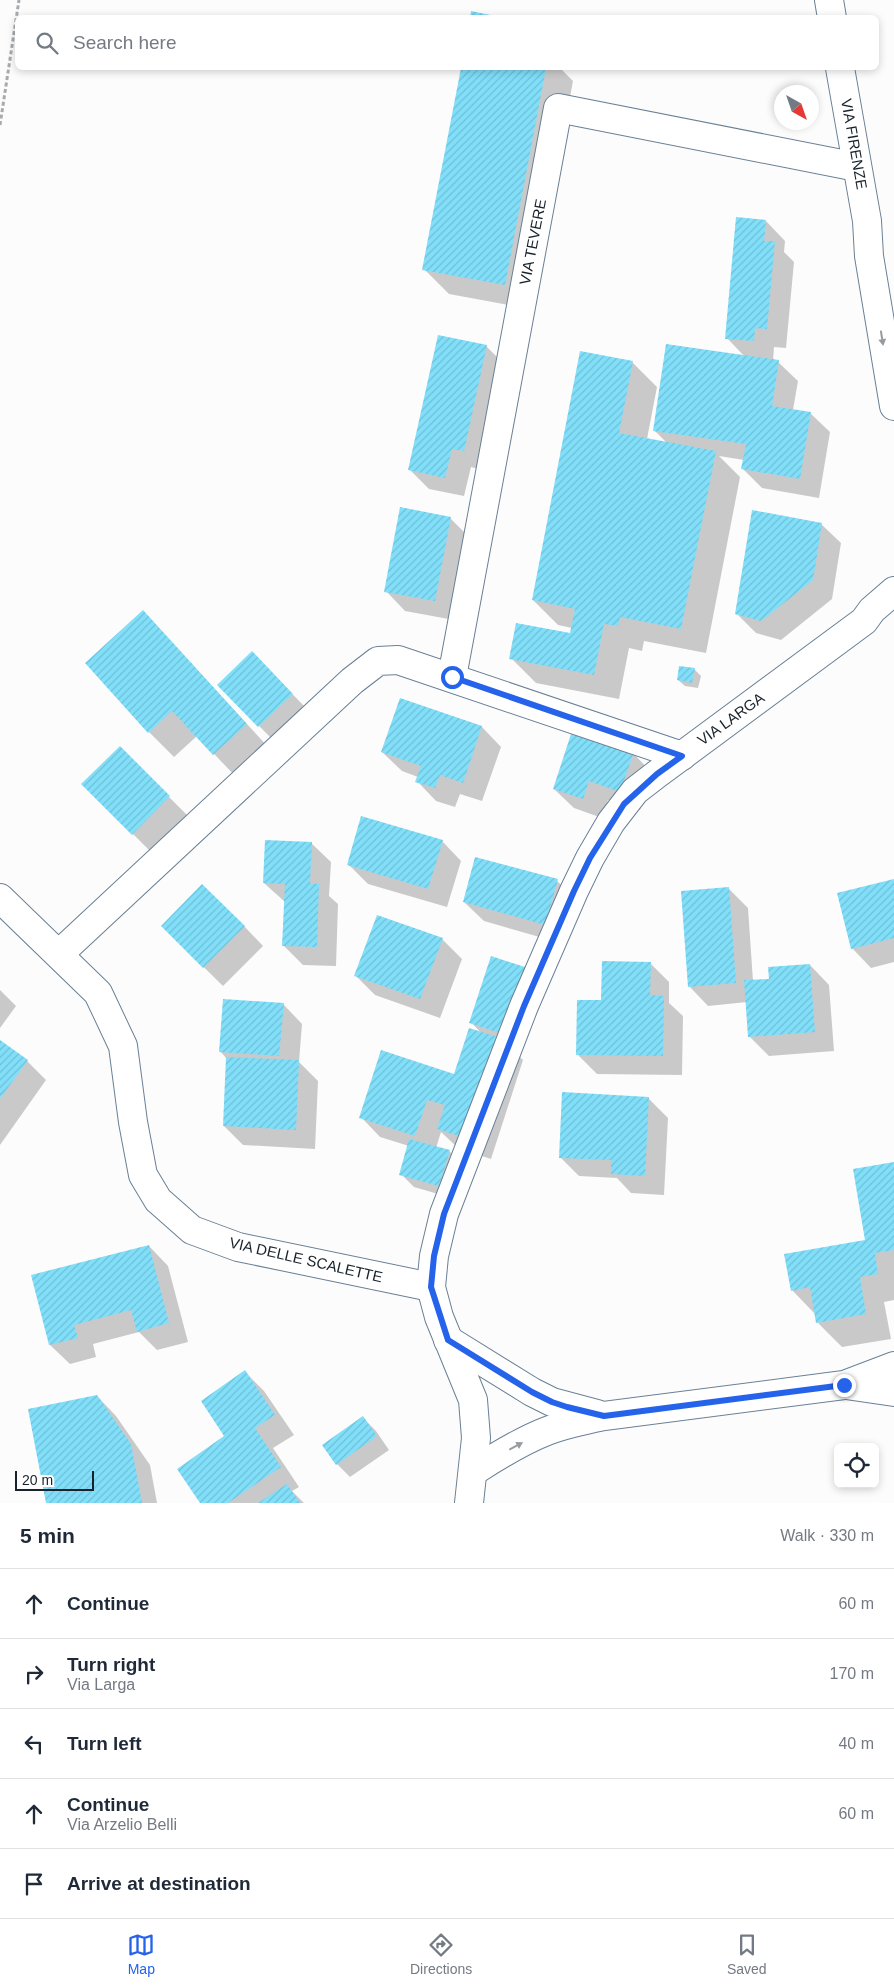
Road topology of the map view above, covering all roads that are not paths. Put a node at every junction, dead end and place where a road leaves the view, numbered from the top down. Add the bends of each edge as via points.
1 (828, 0) edge
2 (831, 15) edge
3 (840, 70) edge
4 (857, 167) junction
5 (867, 221) junction
6 (894, 316) edge
7 (894, 406) edge
8 (894, 591) edge
9 (894, 615) edge
10 (864, 621) junction
11 (452, 677) junction
12 (682, 756) junction
13 (0, 898) edge
14 (59, 954) junction
15 (431, 1287) junction
16 (448, 1340) junction
17 (894, 1366) edge
18 (844, 1385) junction
19 (894, 1392) edge
20 (604, 1416) junction
21 (474, 1470) junction
22 (469, 1503) edge

1 - 2 street
3 - 4 street, VIA FIRENZE
4 - 5 street, VIA FIRENZE
4 - 11 street, VIA TEVERE via 558,108
5 - 6 street, VIA FIRENZE via 880,253
5 -> 7 street, VIA FIRENZE via 869,256
8 - 10 street, VIA LARGA
9 - 10 street, VIA LARGA
10 - 12 street, VIA LARGA
11 - 12 street
11 - 14 street via 398,660 378,661
12 - 15 street, VIA LARGA via 624,804 590,858 574,891 524,1006 448,1205 434,1256
13 - 14 street, VIA DELLE SCALETTE
14 - 15 street, VIA DELLE SCALETTE via 98,993 122,1046 143,1175 158,1200 192,1230 238,1247
15 - 16 street, VIA LARGA
16 - 20 street via 552,1402
16 - 21 street, VIA LARGA via 473,1400
17 - 18 street
18 - 19 street
18 - 20 street
21 -> 20 street via 546,1431
21 - 22 street, VIA LARGA

